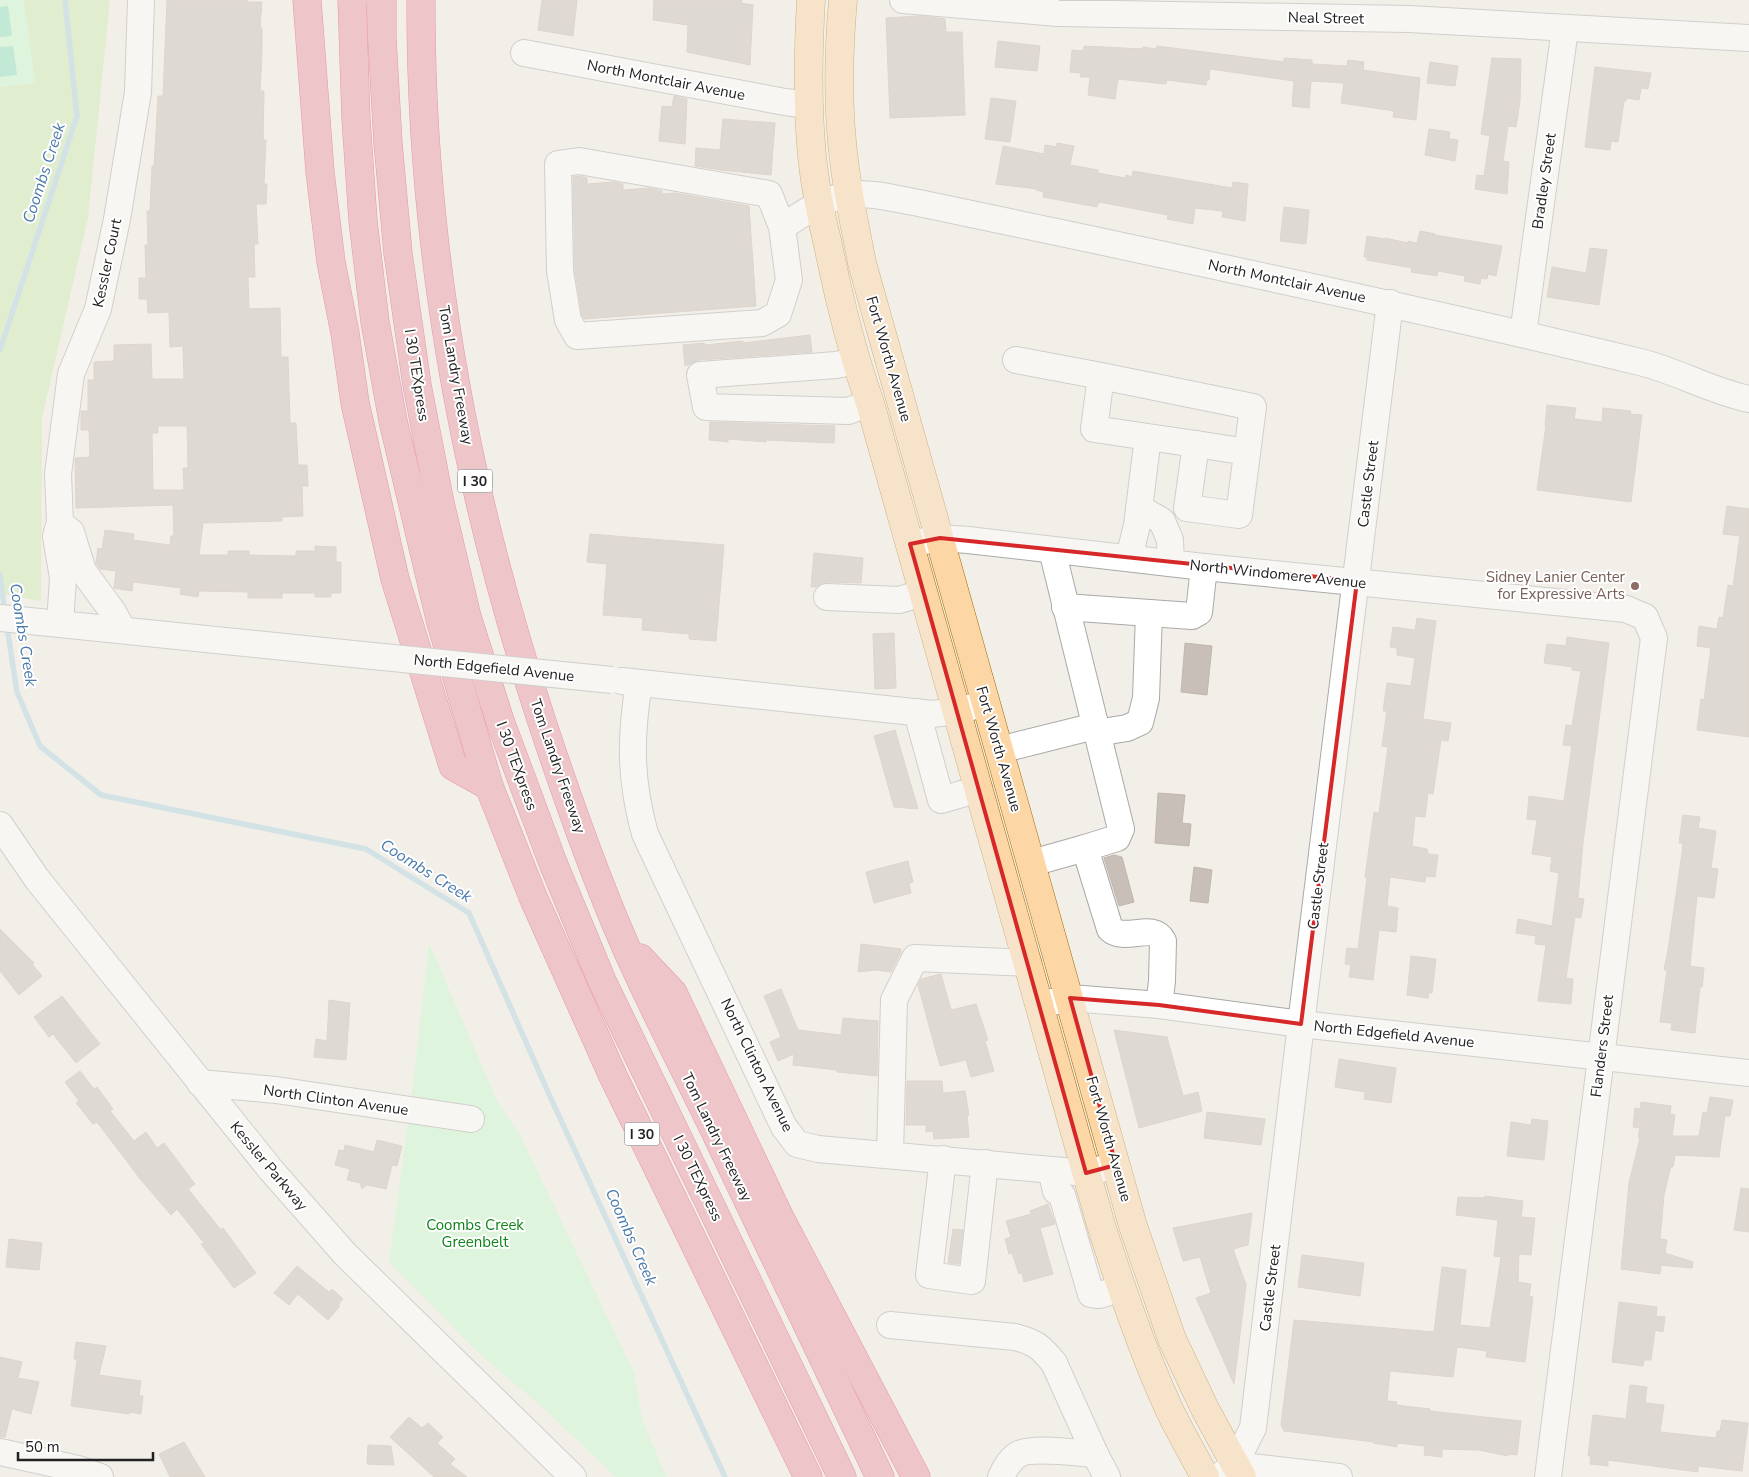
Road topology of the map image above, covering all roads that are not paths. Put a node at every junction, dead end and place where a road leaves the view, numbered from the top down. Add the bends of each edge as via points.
1 (141, 0) edge
2 (307, 0) edge
3 (352, 0) edge
4 (382, 0) edge
5 (421, 0) edge
6 (811, 0) edge
7 (843, 0) edge
8 (903, 0) edge
9 (1410, 10) edge
10 (1565, 29) junction
11 (1749, 38) edge
12 (524, 53) dead end
13 (809, 105) junction
14 (850, 195) junction
15 (819, 203) junction
16 (782, 227) junction
17 (1390, 303) junction
18 (1523, 334) junction
19 (886, 352) junction
20 (1016, 360) dead end
21 (855, 361) junction
22 (1101, 376) junction
23 (1749, 399) edge
24 (870, 403) junction
25 (1148, 437) junction
26 (1196, 444) junction
27 (1247, 452) junction
28 (1139, 508) junction
29 (940, 538) junction
30 (910, 544) junction
31 (1052, 550) junction
32 (1129, 558) junction
33 (1172, 563) junction
34 (1204, 567) junction
35 (73, 574) junction
36 (1356, 581) junction
37 (924, 593) junction
38 (827, 597) dead end
39 (1065, 608) junction
40 (1149, 613) junction
41 (1645, 617) joint
42 (0, 618) edge
43 (60, 624) junction
44 (123, 630) junction
45 (639, 683) junction
46 (986, 703) junction
47 (917, 712) junction
48 (957, 712) junction
49 (1096, 729) junction
50 (967, 746) junction
51 (999, 750) junction
52 (929, 757) junction
53 (489, 786) junction
54 (979, 789) junction
55 (0, 825) edge
56 (1085, 848) junction
57 (1032, 863) junction
58 (624, 941) junction
59 (1028, 963) junction
60 (1070, 998) junction
61 (1039, 1005) junction
62 (1159, 1005) junction
63 (1301, 1024) junction
64 (1601, 1057) junction
65 (1749, 1073) edge
66 (200, 1083) junction
67 (471, 1119) dead end
68 (890, 1154) junction
69 (943, 1159) junction
70 (985, 1163) junction
71 (1116, 1165) junction
72 (1050, 1170) junction
73 (1086, 1173) junction
74 (1101, 1225) junction
75 (1072, 1234) junction
76 (1121, 1289) junction
77 (890, 1325) dead end
78 (0, 1452) edge
79 (1095, 1454) junction
80 (1232, 1473) edge
81 (100, 1477) edge
82 (573, 1477) edge
83 (808, 1477) edge
84 (842, 1477) edge
85 (880, 1477) edge
86 (916, 1477) edge
87 (1002, 1477) edge
88 (1108, 1477) edge
89 (1205, 1477) edge
90 (1339, 1477) edge
91 (1548, 1477) edge

1 - 35 street, Kessler Court via 138,92 117,219 98,309 71,374 58,474 60,522 71,532
2 - 53 highway via 320,172 331,262 355,403 395,579 454,766
3 - 53 highway, I 30 via 363,221 375,322 393,421 441,623
4 - 84 highway, I 30 TEXpress via 382,47 398,253 417,386 467,617 500,721 549,854 602,981
5 - 58 highway, Tom Landry Freeway / I 30 via 432,214 458,400 480,506 505,603 547,738
6 - 13 main road, Fort Worth Avenue
7 - 14 main road, Fort Worth Avenue via 839,53 840,107
8 - 9 street, Neal Street via 1058,13
9 - 10 street, Neal Street
10 - 11 street, Neal Street
10 - 18 street, Bradley Street
12 - 13 street, North Montclair Avenue
13 - 15 main road, Fort Worth Avenue
14 - 15 street, North Montclair Avenue
14 - 17 street, North Montclair Avenue via 873,195 950,209
14 - 19 main road, Fort Worth Avenue via 862,263
15 - 16 street, North Montclair Avenue
15 - 21 main road, Fort Worth Avenue
16 - 16 street via 769,194 579,161 558,164 560,271 568,320 577,336 762,323 778,314 789,280
17 - 18 street, North Montclair Avenue
17 - 36 street, Castle Street
18 - 23 street, North Montclair Avenue via 1644,363
19 - 21 main road
19 - 29 main road, Fort Worth Avenue
20 - 22 street
21 - 24 main road, Fort Worth Avenue
21 - 24 street via 836,366 700,375 706,407 848,411
22 - 25 street via 1094,429
22 - 27 street via 1253,407
24 - 30 main road, Fort Worth Avenue
25 - 26 street
25 - 28 street
26 - 27 street
26 - 27 street via 1187,508 1238,515
28 - 32 street
28 - 33 street via 1162,521 1170,540
29 - 30 street, North Windomere Avenue
29 - 31 street, North Windomere Avenue
29 - 46 main road, Fort Worth Avenue
30 - 37 main road, Fort Worth Avenue
31 - 32 street, North Windomere Avenue
31 - 39 street
32 - 33 street, North Windomere Avenue
33 - 34 street, North Windomere Avenue
34 - 36 street, North Windomere Avenue
34 - 40 street via 1199,612 1192,616
35 - 43 street, Kessler Court
35 - 44 street, Kessler Court via 113,612
36 - 41 street, North Windomere Avenue via 1626,609
36 - 63 street, Castle Street
37 - 38 street via 899,600
37 - 48 main road, Fort Worth Avenue
39 - 40 street
39 - 49 street
40 - 49 street via 1146,698 1140,722 1127,728
41 - 64 street, Flanders Street via 1654,638
42 - 43 street, North Edgefield Avenue
43 - 44 street, North Edgefield Avenue
44 - 45 street, North Edgefield Avenue, bridge
45 - 47 street, North Edgefield Avenue
45 - 68 street, North Clinton Avenue via 633,718 632,767 645,834 784,1127 797,1144 818,1149
46 - 48 street, North Edgefield Avenue
46 - 51 main road, Fort Worth Avenue
47 - 48 street, North Edgefield Avenue
47 - 52 street
48 - 50 main road, Fort Worth Avenue
49 - 51 street
49 - 56 street via 1121,829 1117,838
50 - 52 street
50 - 54 main road, Fort Worth Avenue
51 - 57 main road, Fort Worth Avenue
52 - 54 street via 941,800
53 - 83 highway, I 30 via 533,897 613,1076
54 - 59 main road, Fort Worth Avenue
55 - 66 street, Kessler Parkway via 37,878
56 - 57 street
56 - 62 street via 1110,929 1119,935 1154,932 1163,941
57 - 60 main road, Fort Worth Avenue
58 - 85 highway, Tom Landry Freeway / I 30
58 - 86 highway via 673,993 778,1216
59 - 61 main road, Fort Worth Avenue
59 - 68 street via 915,958 894,1000
60 - 61 street, North Edgefield Avenue
60 - 62 street, North Edgefield Avenue
60 - 71 main road, Fort Worth Avenue
61 - 73 main road, Fort Worth Avenue
62 - 63 street, North Edgefield Avenue
63 - 64 street, North Edgefield Avenue
63 - 80 street, Castle Street via 1253,1428
64 - 65 street, North Edgefield Avenue
64 - 91 street, Flanders Street
66 - 67 street, North Clinton Avenue via 276,1090
66 - 82 street, Kessler Parkway via 345,1254
68 - 69 street, North Clinton Avenue
69 - 70 street, North Clinton Avenue
69 - 70 street via 929,1276 972,1281
70 - 72 street, North Clinton Avenue
71 - 73 street, North Clinton Avenue
71 - 80 main road, Fort Worth Avenue via 1172,1339
72 - 73 street, North Clinton Avenue
72 - 75 street via 1056,1192 1062,1196
73 - 74 main road, Fort Worth Avenue
74 - 75 street
74 - 76 main road, Fort Worth Avenue
75 - 76 street via 1091,1294
76 - 89 main road, Fort Worth Avenue via 1170,1409
77 - 79 street via 1015,1337 1033,1342 1054,1363
78 - 81 street
79 - 87 street via 1033,1450 1018,1454 1007,1464
79 - 88 street
80 - 90 street

